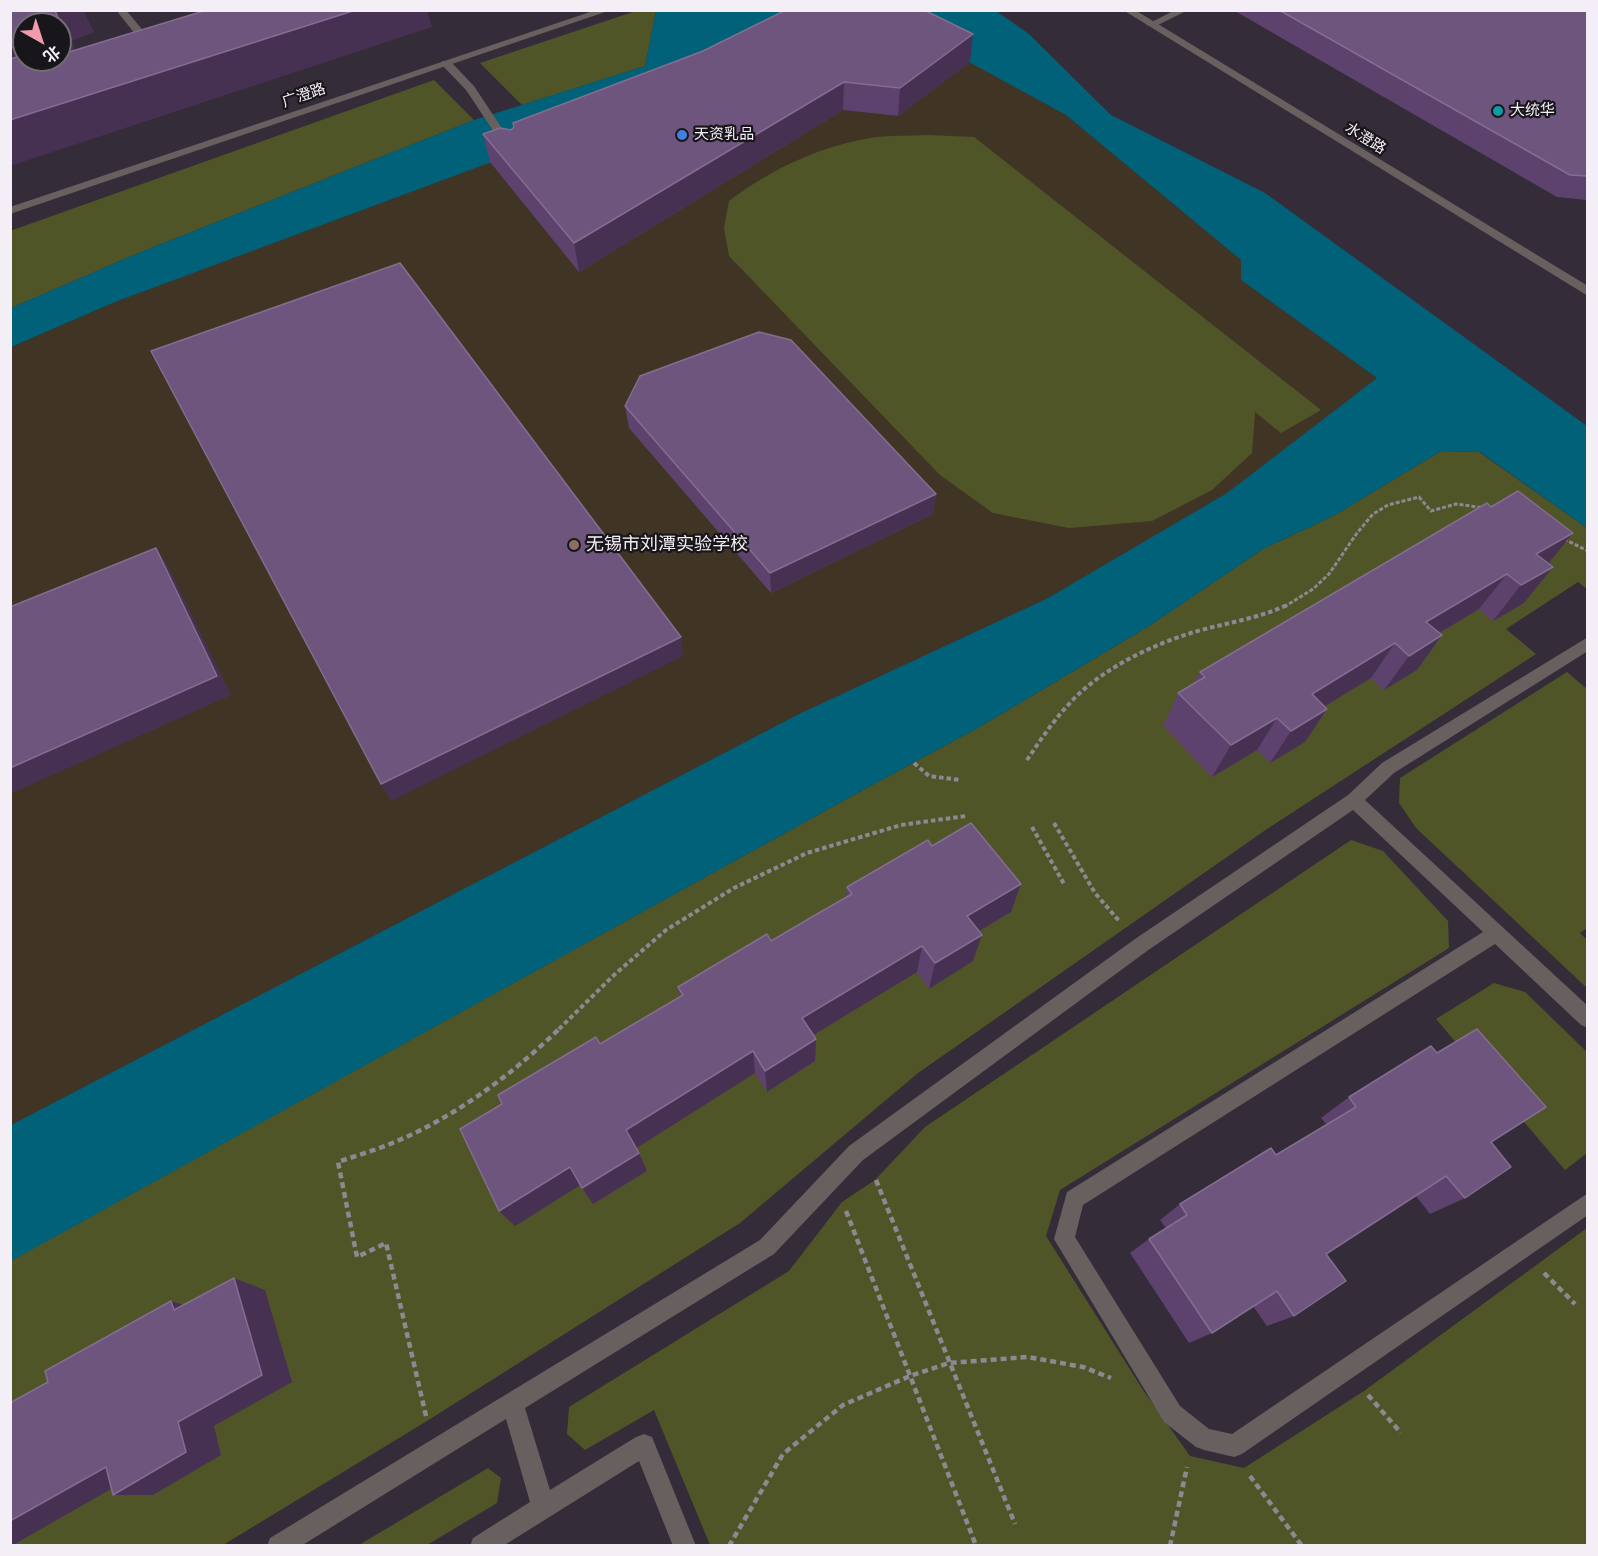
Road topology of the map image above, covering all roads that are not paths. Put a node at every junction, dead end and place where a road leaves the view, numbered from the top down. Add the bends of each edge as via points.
1 (120, 10) edge
2 (607, 10) edge
3 (1127, 10) edge
4 (1184, 10) edge
5 (1151, 25) junction
6 (144, 56) edge
7 (446, 63) junction
8 (513, 154) edge
9 (10, 211) edge
10 (1587, 292) edge
11 (1587, 643) edge
12 (1354, 800) junction
13 (1494, 934) junction
14 (1587, 1019) edge
15 (1587, 1203) edge
16 (512, 1402) junction
17 (543, 1507) junction
18 (278, 1545) edge
19 (481, 1545) edge
20 (685, 1545) edge

1 - 6 street via 161,51
2 - 7 street, 广澄路
3 - 5 street, 水澄路
4 - 5 street
5 - 10 street, 水澄路
7 - 8 street via 470,88
7 - 9 street, 广澄路
11 - 12 street via 1388,768
12 - 13 street
12 - 16 street via 1141,945 856,1153 767,1247
13 - 14 street
13 - 15 street via 1074,1200 1064,1239 1172,1414 1204,1439 1234,1446
16 - 17 street
16 - 18 street
17 - 19 street
17 - 20 street via 644,1445

